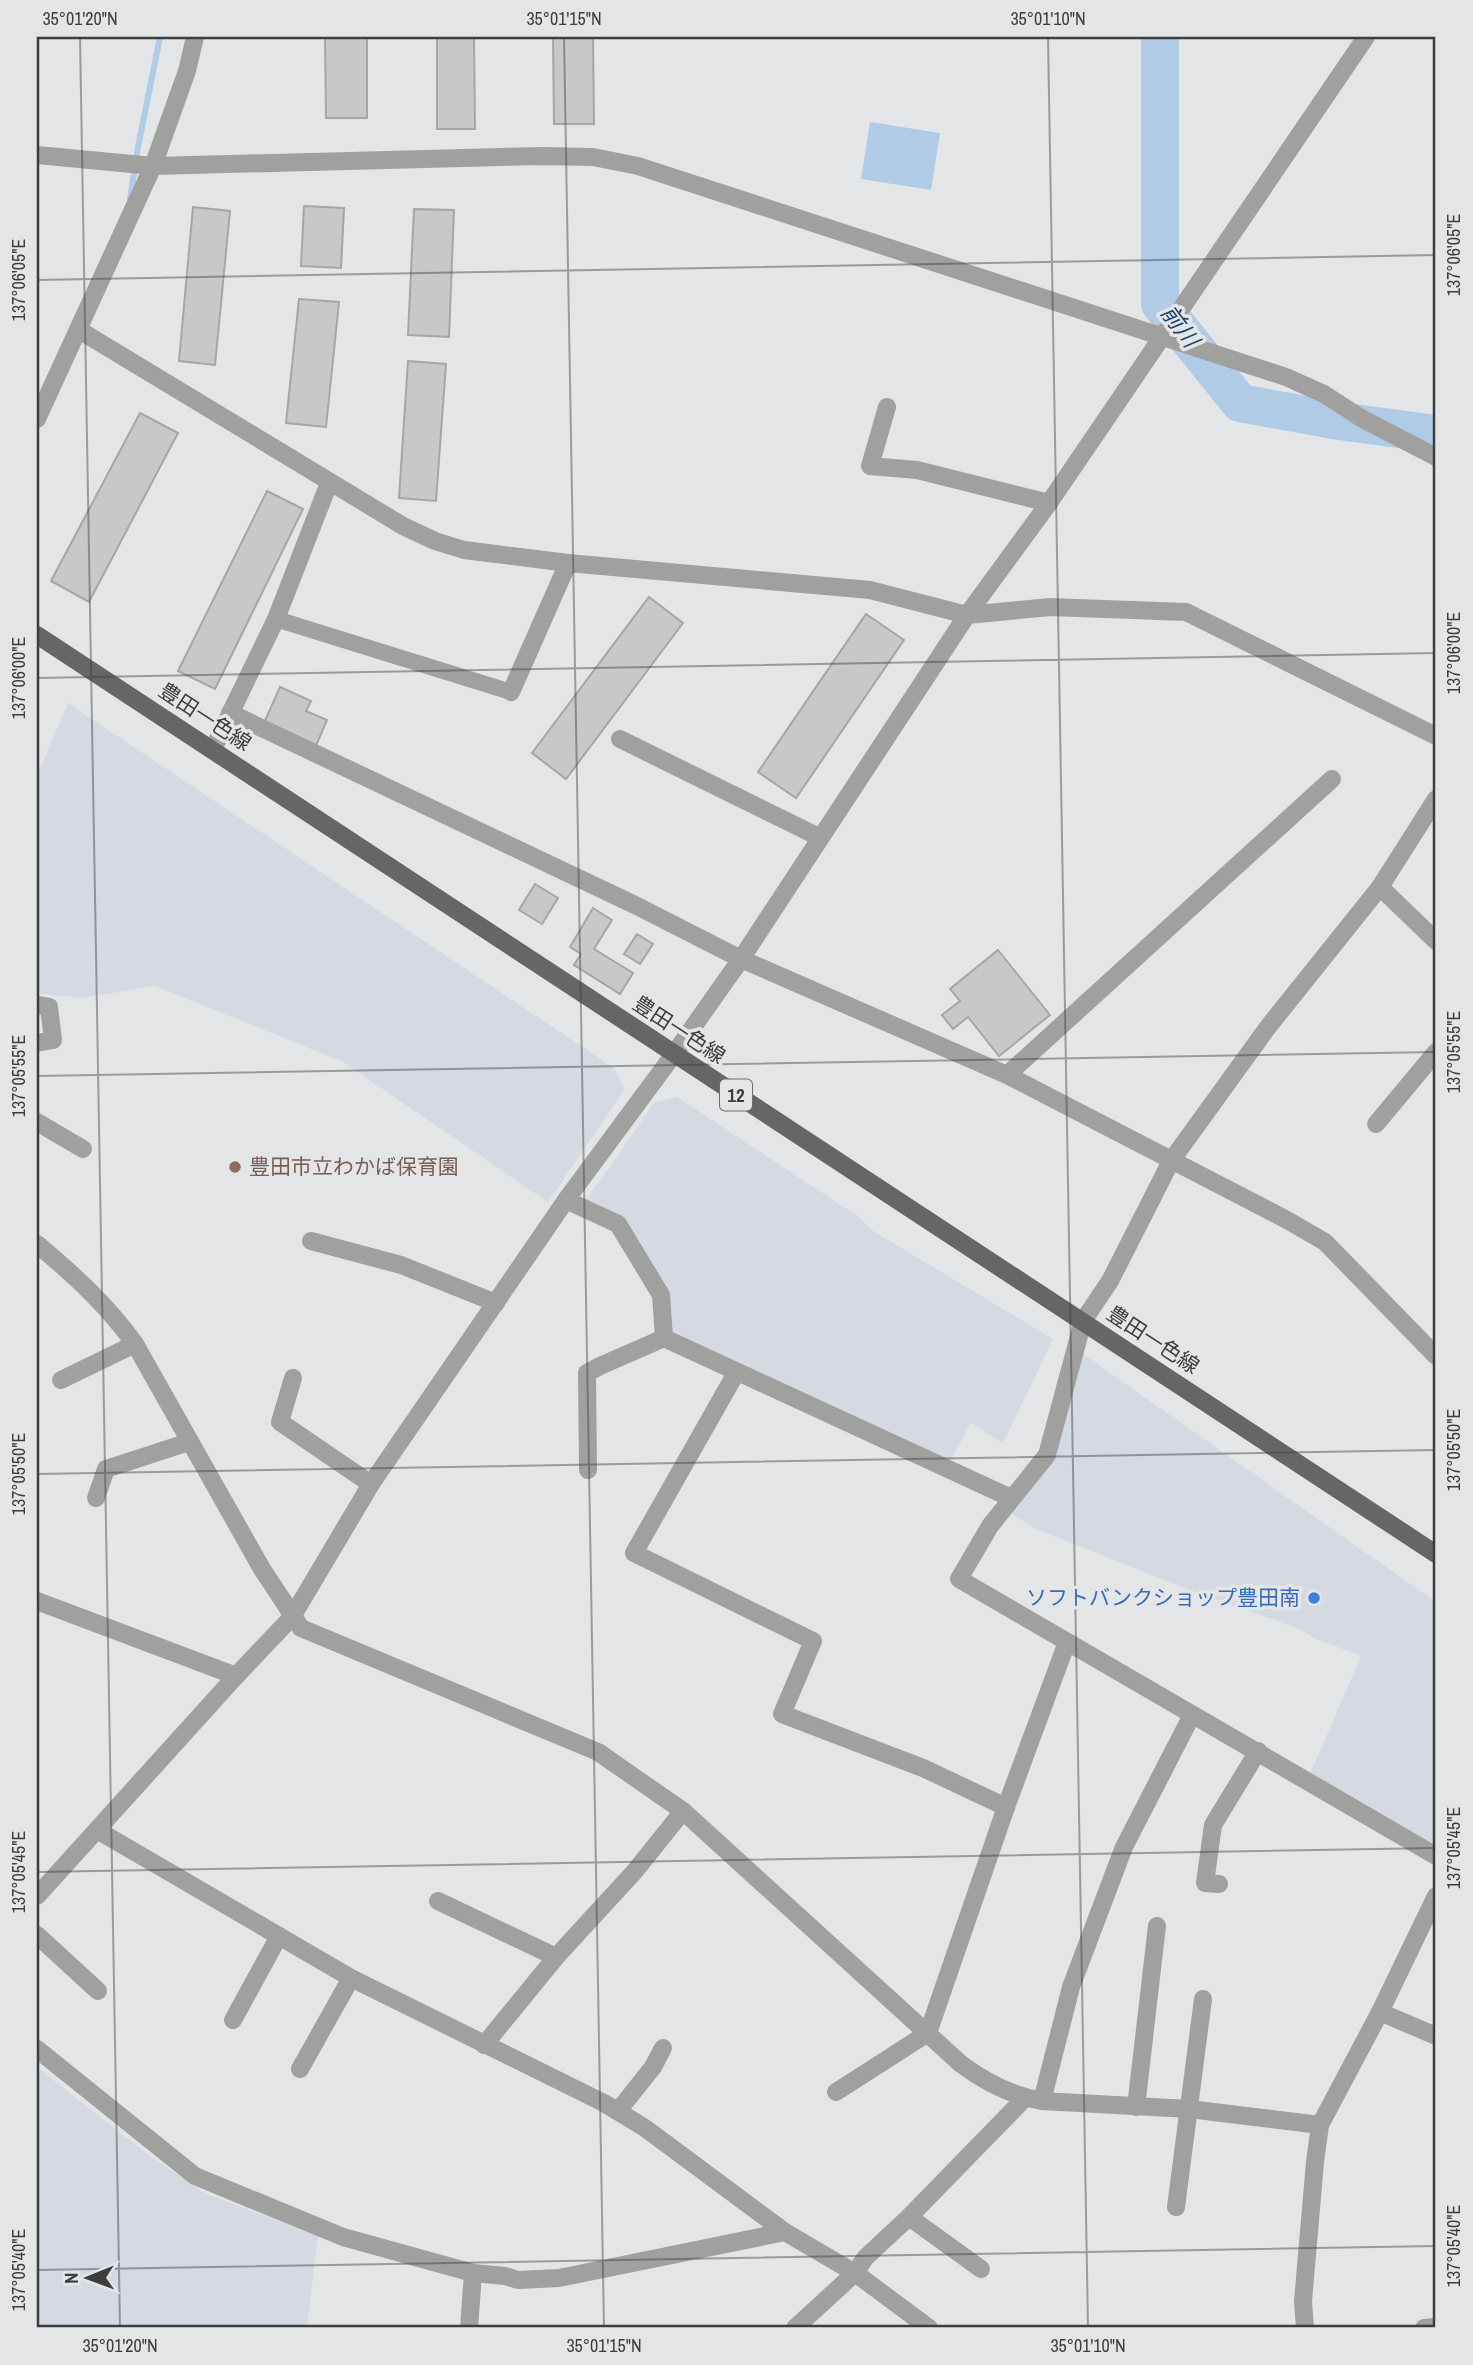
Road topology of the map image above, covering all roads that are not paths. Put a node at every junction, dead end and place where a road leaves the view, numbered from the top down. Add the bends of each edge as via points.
1 (195, 37) edge
2 (1366, 37) edge
3 (37, 155) edge
4 (153, 166) junction
5 (79, 330) junction
6 (1162, 336) junction
7 (887, 407) dead end
8 (37, 419) edge
9 (1436, 457) edge
10 (329, 483) junction
11 (1049, 503) junction
12 (568, 562) junction
13 (967, 615) junction
14 (276, 619) junction
15 (37, 635) edge
16 (511, 692) joint
17 (230, 713) junction
18 (1436, 736) edge
19 (620, 739) dead end
20 (213, 749) junction
21 (1332, 779) dead end
22 (1436, 799) edge
23 (819, 837) junction
24 (1380, 887) junction
25 (1436, 941) edge
26 (741, 959) junction
27 (37, 1005) edge
28 (37, 1043) edge
29 (1436, 1052) edge
30 (674, 1054) junction
31 (1007, 1075) junction
32 (37, 1122) edge
33 (1376, 1124) dead end
34 (83, 1149) dead end
35 (1171, 1161) junction
36 (566, 1200) junction
37 (311, 1241) dead end
38 (37, 1244) edge
39 (496, 1303) junction
40 (1083, 1321) junction
41 (664, 1338) junction
42 (135, 1344) junction
43 (1436, 1356) edge
44 (736, 1373) junction
45 (293, 1378) dead end
46 (61, 1380) dead end
47 (189, 1442) junction
48 (588, 1470) dead end
49 (371, 1485) junction
50 (96, 1497) dead end
51 (1011, 1498) junction
52 (1436, 1554) edge
53 (37, 1601) edge
54 (292, 1616) junction
55 (1067, 1642) junction
56 (236, 1676) junction
57 (1192, 1715) junction
58 (1258, 1751) junction
59 (1006, 1807) junction
60 (683, 1811) junction
61 (97, 1830) junction
62 (1436, 1856) edge
63 (1219, 1884) dead end
64 (37, 1896) edge
65 (1436, 1896) edge
66 (438, 1901) dead end
67 (1157, 1926) dead end
68 (37, 1935) edge
69 (279, 1936) junction
70 (556, 1957) junction
71 (351, 1978) junction
72 (98, 1991) dead end
73 (1203, 1999) dead end
74 (1380, 2012) junction
75 (233, 2020) dead end
76 (928, 2033) junction
77 (1436, 2036) edge
78 (484, 2045) junction
79 (663, 2048) dead end
80 (37, 2049) edge
81 (300, 2069) dead end
82 (836, 2092) dead end
83 (1034, 2100) junction
84 (1136, 2107) junction
85 (1189, 2109) junction
86 (618, 2111) junction
87 (1320, 2126) junction
88 (1176, 2207) dead end
89 (909, 2217) junction
90 (785, 2232) junction
91 (981, 2269) dead end
92 (473, 2273) junction
93 (855, 2273) junction
94 (1436, 2327) edge
95 (469, 2328) edge
96 (795, 2328) edge
97 (929, 2328) edge
98 (1306, 2328) edge
99 (1424, 2328) edge

1 - 4 street
2 - 6 street
3 - 4 street
4 - 5 street
4 - 6 street via 593,157 638,166
5 - 8 street
5 - 10 street
6 - 9 street via 1286,377
6 - 11 street
7 - 11 street via 870,466 918,470
10 - 12 street via 435,541 464,550
10 - 14 street
11 - 13 street
12 - 13 street via 870,590
12 - 16 street
13 - 18 street via 1050,607 1186,612
13 - 23 street
14 - 16 street
14 - 17 street
15 - 20 main road, 豊田一色線 / 12
17 - 20 street
17 - 26 street
19 - 23 street
20 - 30 main road, 豊田一色線 / 12
21 - 31 street
22 - 24 street
23 - 26 street
24 - 25 street
24 - 35 street via 1268,1027
26 - 30 street
26 - 31 street
27 - 28 street via 49,1007 54,1040
29 - 33 street
30 - 36 street
30 - 40 main road, 豊田一色線 / 12
31 - 35 street
32 - 34 street
35 - 40 street via 1110,1281
35 - 43 street via 1325,1242
36 - 39 street
36 - 41 street via 618,1224 661,1295
37 - 39 street via 401,1265
38 - 42 street via 94,1293
39 - 49 street
40 - 51 street via 1047,1455
40 - 52 main road, 豊田一色線 / 12
41 - 44 street
41 - 48 street via 587,1373
42 - 46 street
42 - 47 street
44 - 51 street
44 - 59 street via 634,1553 813,1641 782,1714 923,1768
45 - 49 street via 280,1422
47 - 50 street via 106,1469
47 - 54 street
49 - 54 street
51 - 55 street via 959,1579
53 - 56 street
54 - 56 street
54 - 60 street via 301,1628 598,1752
55 - 57 street
55 - 59 street
56 - 61 street
57 - 58 street
57 - 83 street via 1124,1847
58 - 62 street
58 - 63 street via 1213,1825 1205,1883
59 - 76 street
60 - 70 street
60 - 76 street
61 - 64 street
61 - 69 street
65 - 74 street
66 - 70 street
67 - 84 street
68 - 72 street
69 - 71 street
69 - 75 street
70 - 78 street
71 - 78 street
71 - 81 street
73 - 85 street
74 - 77 street
74 - 87 street
76 - 82 street
76 - 83 street via 979,2078
78 - 86 street
79 - 86 street
80 - 92 street via 195,2176 343,2237
83 - 84 street
83 - 89 street
84 - 85 street
85 - 87 street
85 - 88 street
86 - 90 street
87 - 98 street via 1304,2301
89 - 91 street
89 - 93 street
90 - 92 street via 559,2278 518,2280
90 - 93 street
92 - 95 street
93 - 96 street
93 - 97 street
94 - 99 street

